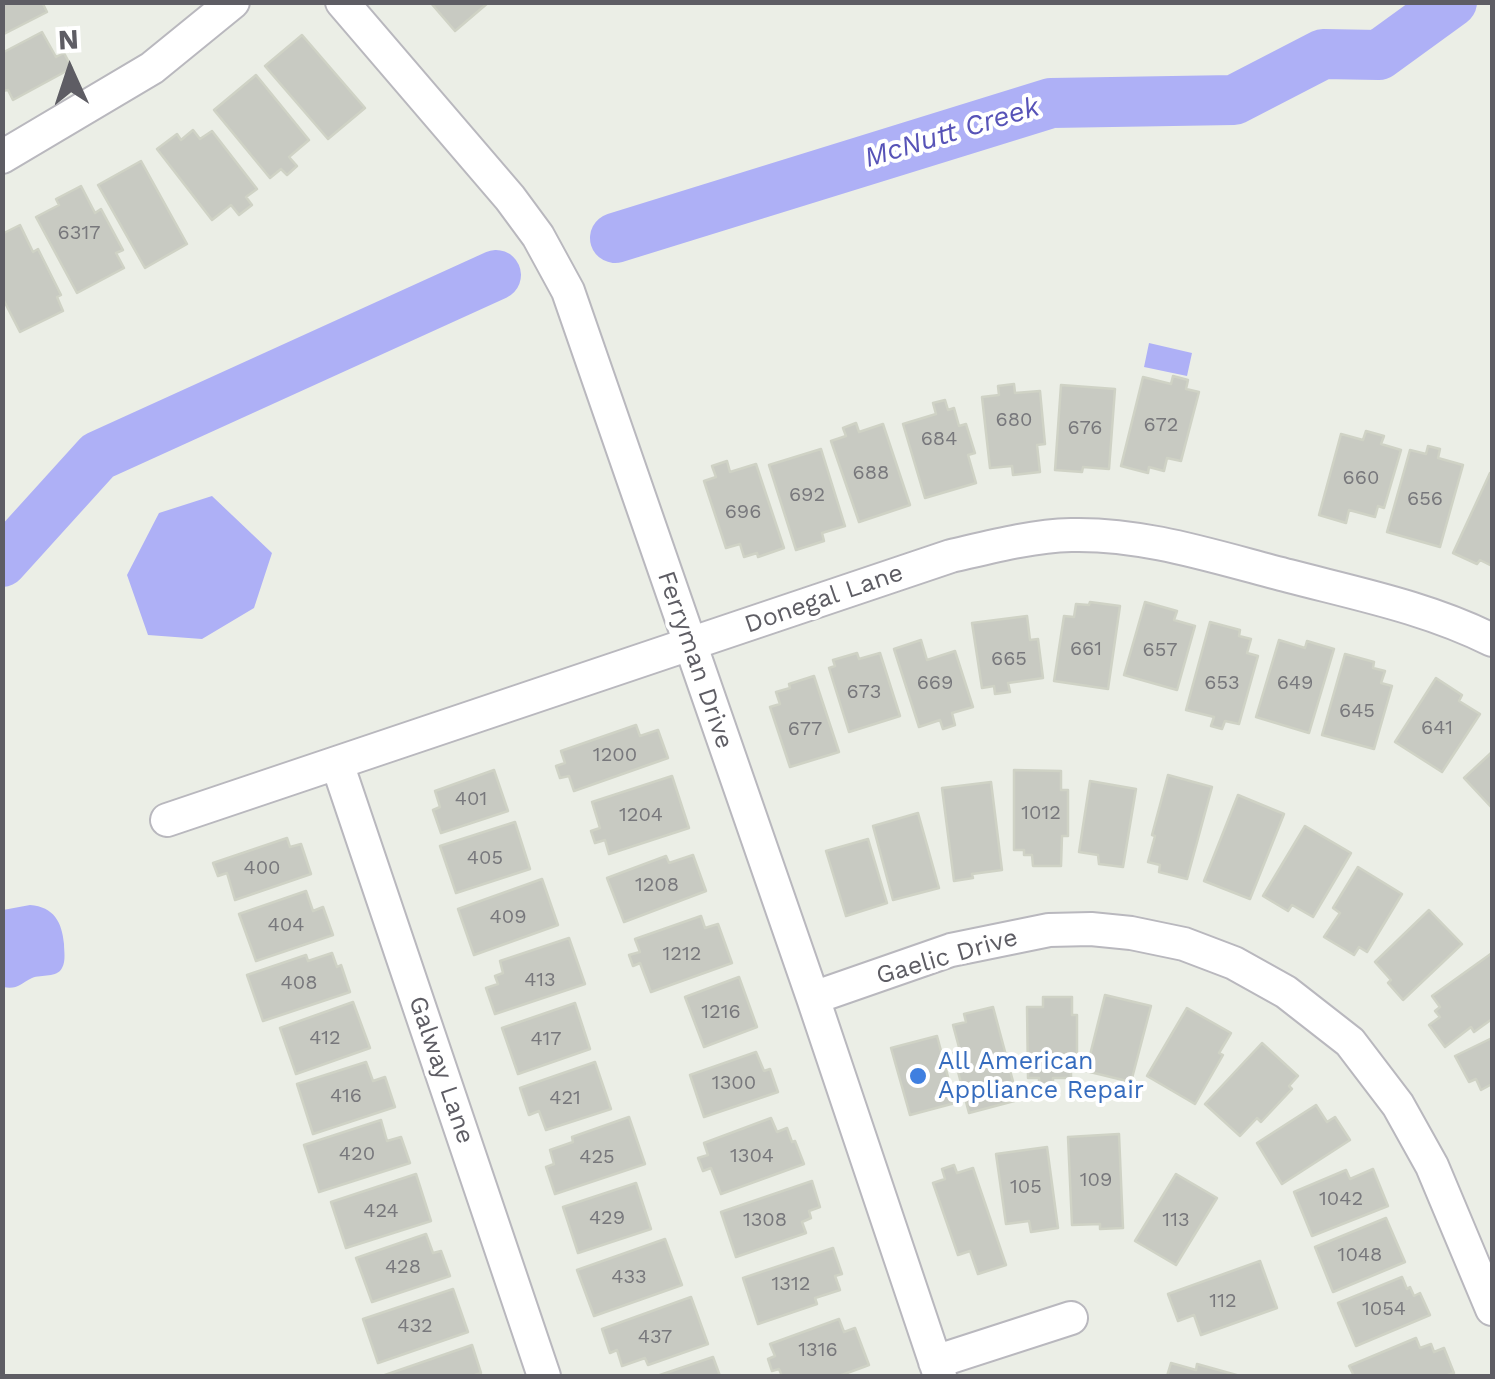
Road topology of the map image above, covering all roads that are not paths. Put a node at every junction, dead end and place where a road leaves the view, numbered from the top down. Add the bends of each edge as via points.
1 (232, 2) edge
2 (342, 2) edge
3 (2, 157) edge
4 (1492, 640) edge
5 (690, 645) junction
6 (337, 763) junction
7 (167, 820) dead end
8 (813, 998) junction
9 (1492, 1309) edge
10 (1070, 1318) dead end
11 (937, 1369) edge
12 (544, 1376) edge

1 - 3 street via 152,68
2 - 5 street, Ferryman Drive via 510,198 568,291
4 - 5 street, Donegal Lane via 1428,612 1180,548 1071,535 951,556
5 - 6 street, Donegal Lane
5 - 8 street, Ferryman Drive
6 - 7 street, Donegal Lane
6 - 12 street, Galway Lane
8 - 9 street, Gaelic Drive via 951,950 1049,930 1131,933 1234,963 1286,992 1350,1042 1398,1105 1432,1166
8 - 11 street, Ferryman Drive
10 - 11 street

